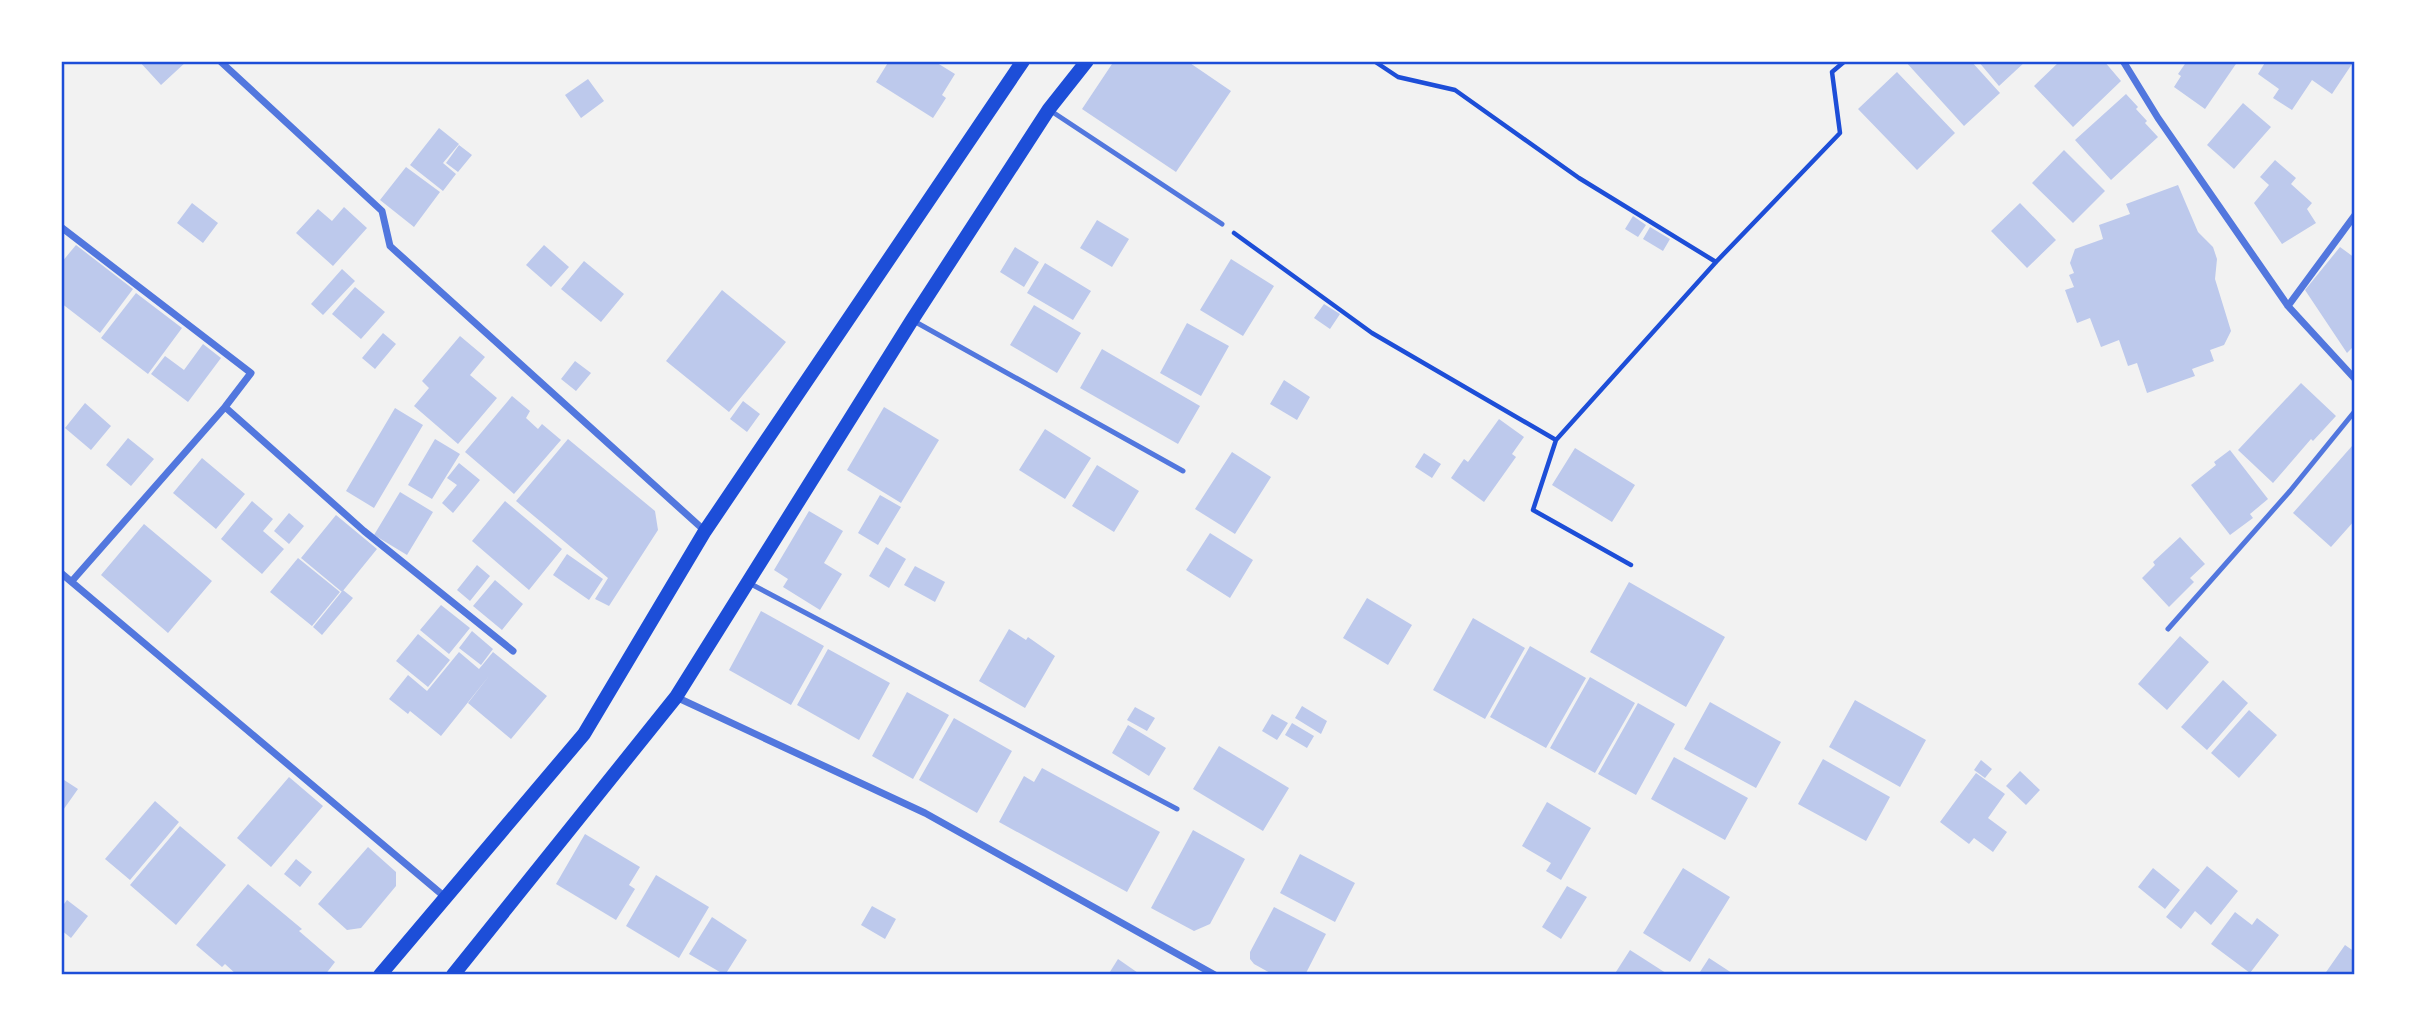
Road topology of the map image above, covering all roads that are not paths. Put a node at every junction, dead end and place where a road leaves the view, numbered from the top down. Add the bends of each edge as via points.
1 (220, 61) edge
2 (1023, 61) edge
3 (1087, 61) edge
4 (2123, 61) edge
5 (1049, 109) junction
6 (2355, 215) edge
7 (1222, 224) road end
8 (61, 227) edge
9 (2288, 306) junction
10 (912, 320) junction
11 (2355, 379) edge
12 (225, 407) junction
13 (2355, 411) edge
14 (1183, 471) dead end
15 (705, 531) junction
16 (61, 573) edge
17 (72, 581) junction
18 (749, 583) junction
19 (2168, 629) dead end
20 (513, 651) dead end
21 (677, 697) junction
22 (1177, 809) dead end
23 (444, 897) junction
24 (380, 975) edge
25 (453, 975) edge
26 (1215, 975) edge

1 - 15 street via 382,211 390,246
2 - 15 main road
3 - 5 main road
4 - 9 street
5 - 7 lane
5 - 10 main road
6 - 9 street
8 - 12 street via 251,373
9 - 11 street
10 - 14 lane
10 - 18 main road
12 - 17 street
12 - 20 street via 364,531
13 - 19 lane
15 - 23 main road via 584,734
16 - 17 street
17 - 23 street
18 - 21 main road
18 - 22 lane
21 - 25 main road
21 - 26 street via 925,813
23 - 24 main road

